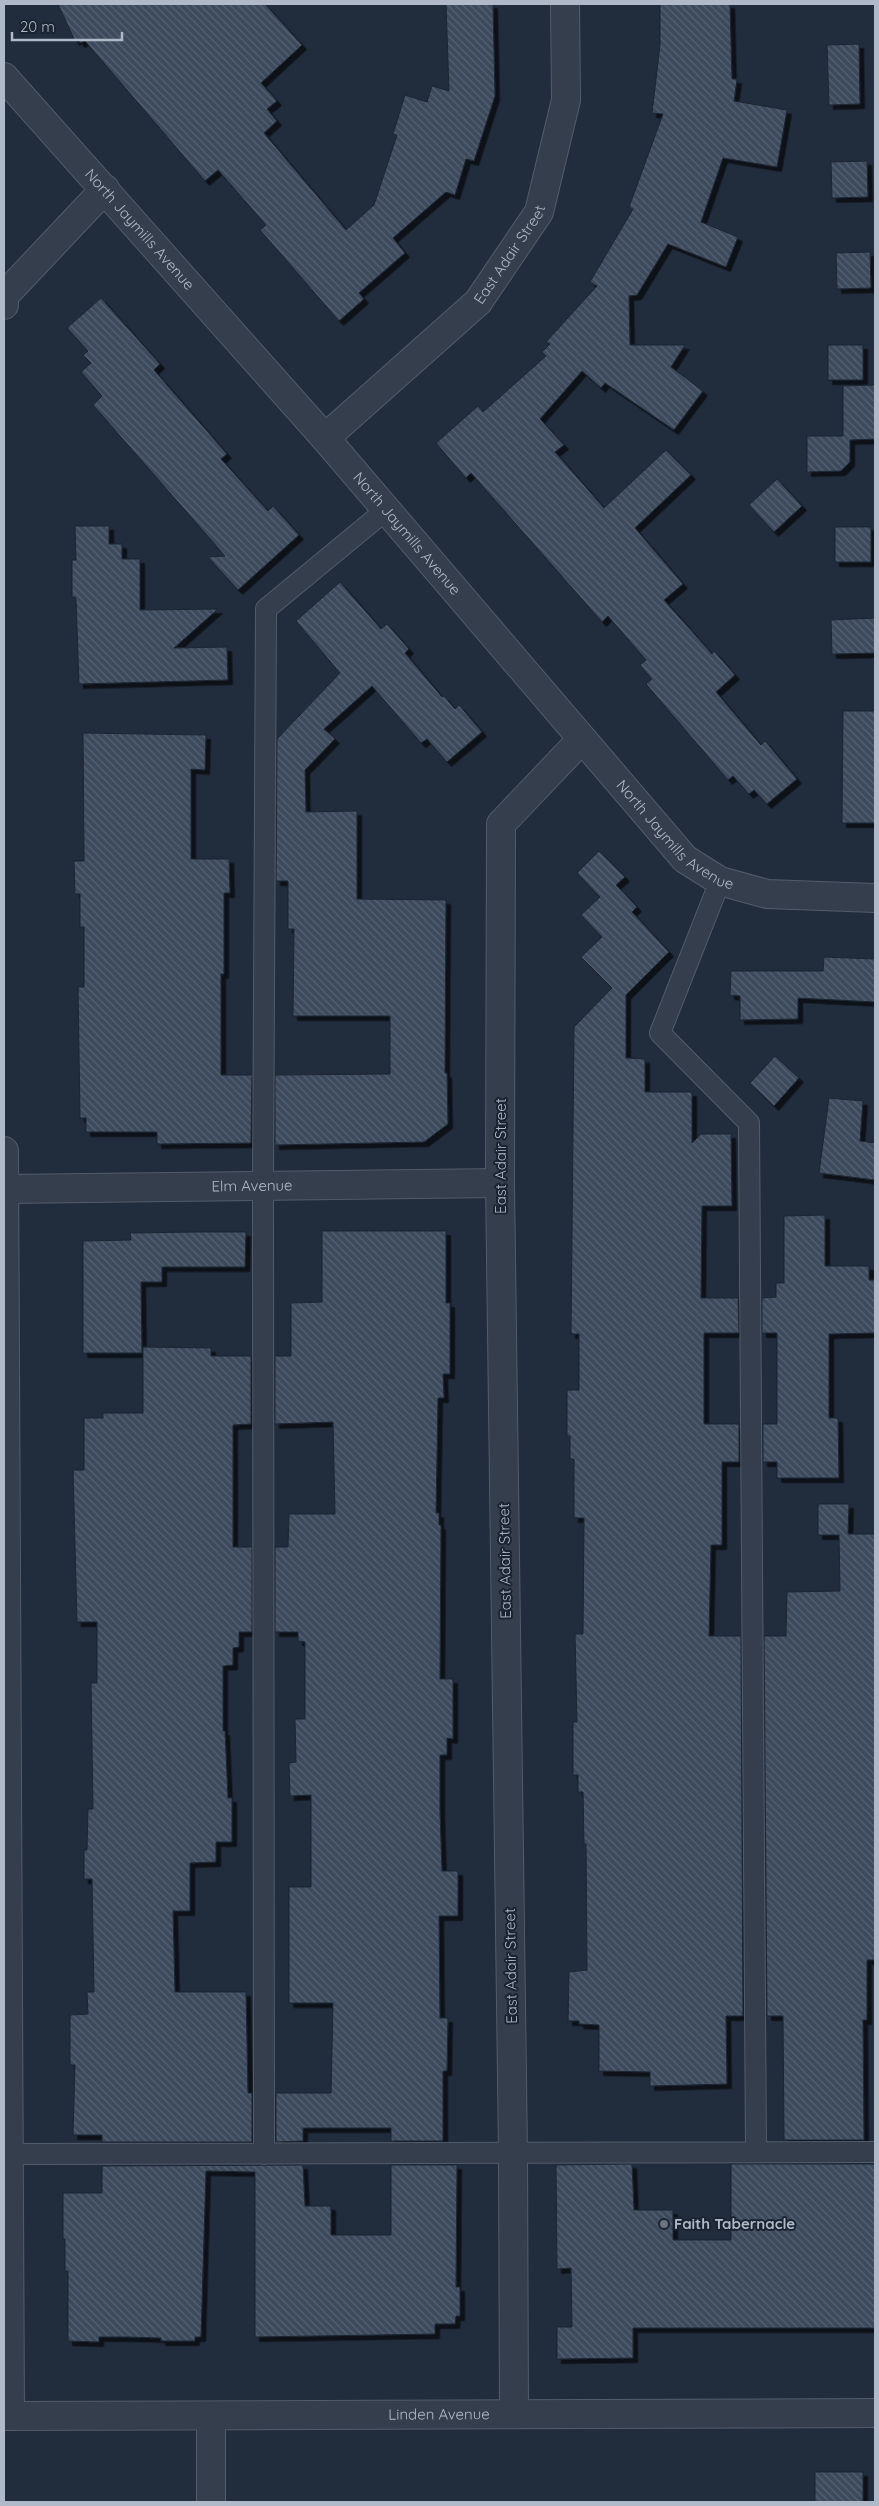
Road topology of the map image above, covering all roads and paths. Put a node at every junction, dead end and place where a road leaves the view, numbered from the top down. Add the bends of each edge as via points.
1 (565, 4) edge
2 (4, 77) edge
3 (104, 189) junction
4 (4, 305) edge
5 (325, 438) junction
6 (386, 510) junction
7 (581, 740) junction
8 (720, 881) junction
9 (866, 898) edge
10 (4, 1151) edge
11 (500, 1184) junction
12 (263, 1186) junction
13 (4, 1189) edge
14 (756, 2152) junction
15 (875, 2152) edge
16 (513, 2153) junction
17 (6, 2154) edge
18 (264, 2154) junction
19 (875, 2413) edge
20 (514, 2414) junction
21 (7, 2416) edge
22 (211, 2416) junction
23 (211, 2502) edge

1 - 5 street, East Adair Street via 566,100 539,212 478,302
2 - 3 street, North Jaymills Avenue
3 - 4 street via 4,296
3 - 5 street, North Jaymills Avenue
5 - 6 street, North Jaymills Avenue
6 - 7 street, North Jaymills Avenue
6 - 12 lane via 266,609
7 - 8 street, North Jaymills Avenue via 685,859
7 - 11 street, East Adair Street via 502,824
8 - 9 street, North Jaymills Avenue via 766,894
8 - 14 lane via 660,1033 749,1123
10 - 13 street
11 - 12 street, Elm Avenue
11 - 16 street, East Adair Street
12 - 13 street, Elm Avenue
12 - 18 lane
13 - 17 street
14 - 15 lane
14 - 16 lane
16 - 18 lane
16 - 20 street, East Adair Street
17 - 18 lane
17 - 21 street
19 - 20 street, Linden Avenue
20 - 22 street, Linden Avenue
21 - 22 street, Linden Avenue
22 - 23 street

